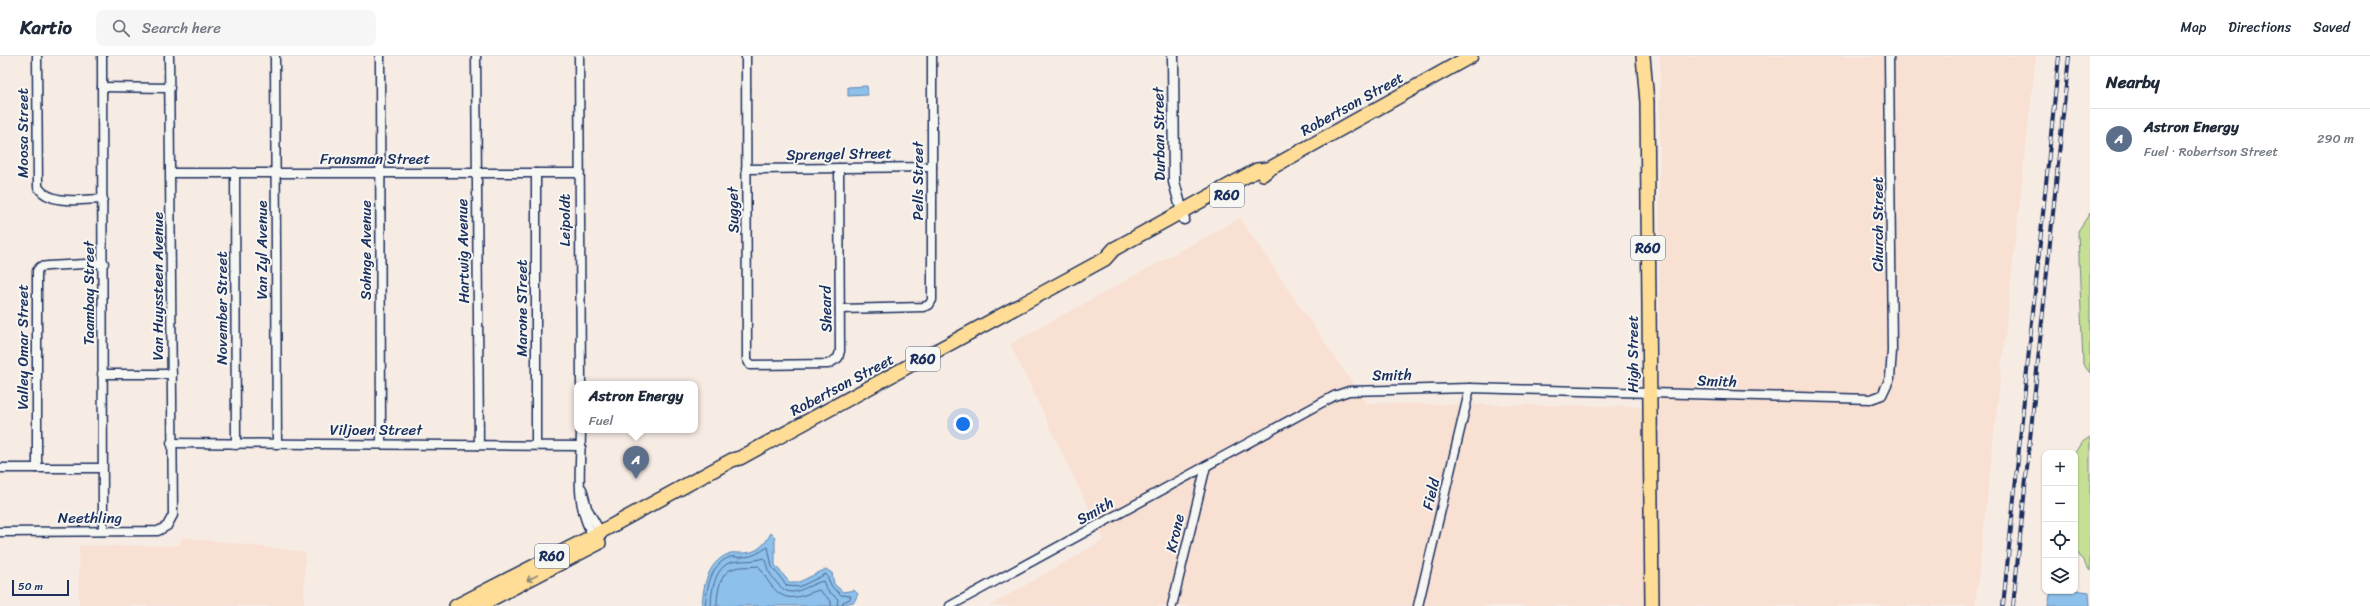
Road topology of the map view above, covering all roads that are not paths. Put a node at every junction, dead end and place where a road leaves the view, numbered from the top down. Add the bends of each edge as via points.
1 (36, 56) edge
2 (102, 56) edge
3 (170, 56) edge
4 (275, 56) edge
5 (380, 56) edge
6 (476, 56) edge
7 (579, 56) edge
8 (746, 56) edge
9 (932, 56) edge
10 (1173, 56) edge
11 (1471, 56) edge
12 (1643, 56) edge
13 (1652, 56) edge
14 (1889, 56) edge
15 (102, 87) junction
16 (170, 88) junction
17 (1647, 102) junction
18 (932, 167) junction
19 (839, 168) junction
20 (746, 169) junction
21 (235, 172) junction
22 (276, 172) junction
23 (171, 173) junction
24 (380, 173) junction
25 (476, 173) junction
26 (536, 173) junction
27 (579, 173) junction
28 (103, 199) junction
29 (1183, 215) junction
30 (104, 263) junction
31 (840, 309) junction
32 (749, 364) joint
33 (102, 374) junction
34 (172, 374) junction
35 (581, 381) edge
36 (1470, 388) junction
37 (1886, 390) joint
38 (1649, 393) junction
39 (581, 433) edge
40 (171, 443) junction
41 (278, 444) junction
42 (381, 444) junction
43 (536, 444) junction
44 (236, 445) junction
45 (479, 445) junction
46 (581, 446) junction
47 (1206, 466) junction
48 (0, 468) edge
49 (37, 468) junction
50 (102, 468) junction
51 (173, 515) joint
52 (103, 531) junction
53 (0, 532) edge
54 (599, 538) junction
55 (456, 606) edge
56 (478, 606) edge
57 (950, 606) edge
58 (1172, 606) edge
59 (1418, 606) edge
60 (1652, 606) edge

1 - 28 street, Moosa Street via 38,187 42,193 53,198
2 - 15 street, Taambay Street
3 - 16 street, Van Huyssteen Avenue
4 - 22 street, Van Zyl Avenue
5 - 24 street, Sohnge Avenue
6 - 25 street, Hartwig Avenue
7 - 27 street, Leipoldt
8 - 20 street, Sugget
9 - 18 street, Pells Street
10 - 29 street, Durban Street via 1173,172 1175,191
11 - 29 main road, Robertson Street / R60 via 1269,169 1257,170
12 - 17 main road, High Street / R60
13 - 17 main road, High Street / R60
14 - 37 street, Church Street via 1892,351 1890,378
15 - 16 street
15 - 28 street, Taambay Street
16 - 23 street, Van Huyssteen Avenue
17 - 38 main road, High Street / R60
18 - 19 street, Sprengel Street
18 - 31 street, Pells Street via 932,298 929,305
19 - 20 street, Sprengel Street
19 - 31 street, Sheard
20 - 32 street, Sugget
21 - 22 street, Fransman Street
21 - 23 street, Fransman Street
21 - 44 street, November Street
22 - 24 street, Fransman Street
22 - 41 street, Van Zyl Avenue
23 - 34 street, Van Huyssteen Avenue
24 - 25 street, Fransman Street
24 - 42 street, Sohnge Avenue
25 - 26 street, Fransman Street
25 - 45 street, Hartwig Avenue
26 - 27 street, Fransman Street
26 - 43 street, Marone STreet
27 - 35 street, Leipoldt
28 - 30 street, Taambay Street
29 - 54 main road, Robertson Street / R60 via 1114,249 1105,259 740,458 732,460
30 - 33 street, Taambay Street
30 - 49 street, Valley Omar Street via 40,267 37,271
31 - 32 street, Sheard via 840,351 835,362
33 - 34 street
33 - 50 street, Taambay Street
34 - 40 street, Van Huyssteen Avenue
36 - 38 street, Smith
36 - 47 street, Smith via 1350,391 1334,396
36 - 59 street, Field
37 - 38 street, Smith via 1882,395 1871,399
38 - 60 main road, High Street / R60
39 - 46 street
40 - 44 street, Viljoen Street
40 - 51 street, Van Huyssteen Avenue
41 - 42 street, Viljoen Street
41 - 44 street, Viljoen Street
42 - 45 street, Viljoen Street
43 - 45 street, Viljoen Street
43 - 46 street, Viljoen Street
46 - 54 street via 581,488
47 - 57 street, Smith
47 - 58 street, Krone
48 - 49 street
49 - 50 street
50 - 52 street, Taambay Street
51 - 52 street, Neethling via 167,526 158,531
52 - 53 street, Neethling
54 - 55 main road, Robertson Street / R60
54 -> 56 main road, Robertson Street / R60

